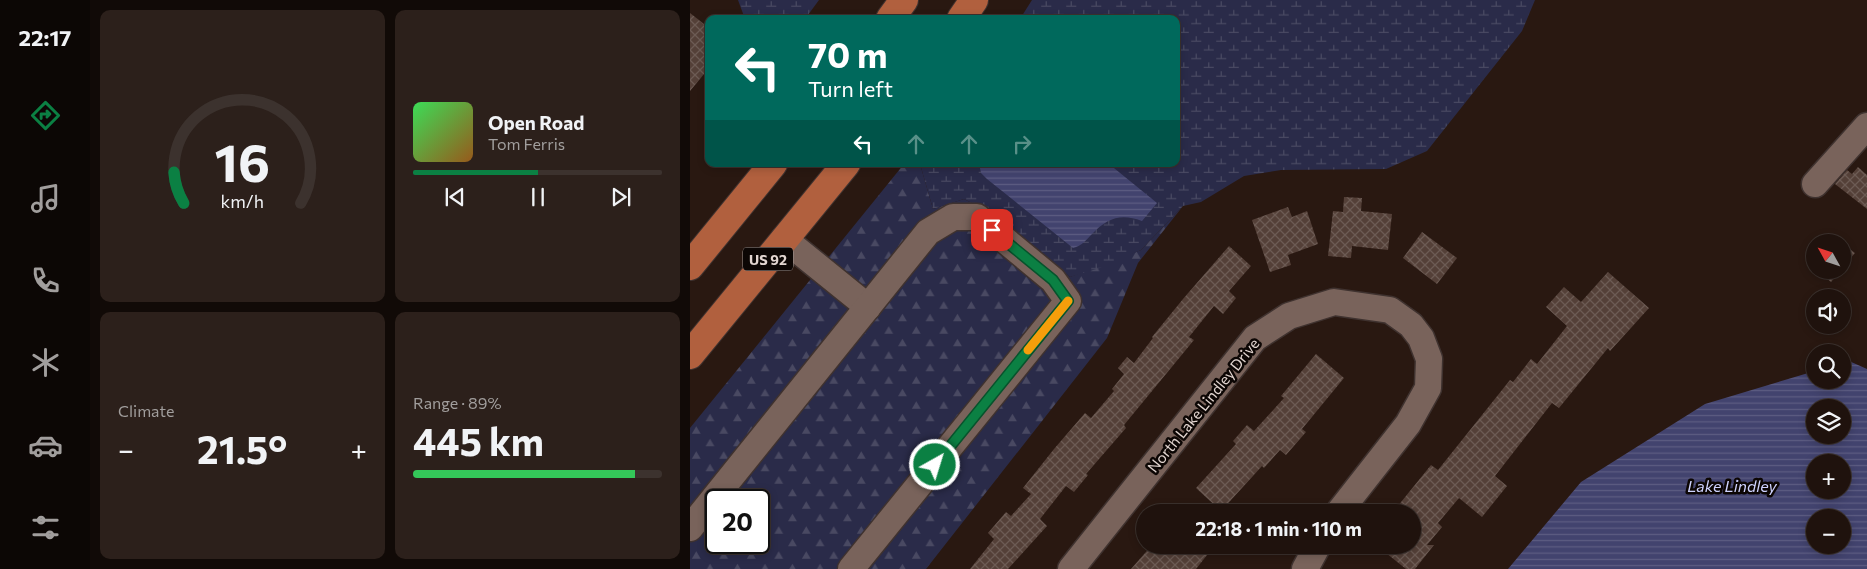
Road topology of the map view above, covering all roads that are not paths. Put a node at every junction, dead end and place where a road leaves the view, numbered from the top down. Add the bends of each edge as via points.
1 (904, 0) edge
2 (974, 0) edge
3 (893, 15) edge
4 (964, 15) edge
5 (1867, 126) edge
6 (771, 167) edge
7 (844, 167) edge
8 (1815, 184) dead end
9 (784, 239) junction
10 (690, 266) edge
11 (868, 307) junction
12 (690, 355) edge
13 (1345, 504) edge
14 (690, 528) edge
15 (1313, 554) edge
16 (851, 569) edge
17 (1071, 569) edge
18 (1305, 569) edge

1 - 3 main road
2 - 4 main road
5 - 8 street
6 - 10 main road
7 - 9 main road, US 92
9 - 11 street
9 - 12 main road, US 92
11 - 14 street
11 - 16 street via 928,232 954,217 977,218 1053,280 1068,301
13 - 17 street, North Lake Lindley Drive via 1408,424 1428,388 1430,358 1411,325 1390,310 1334,302 1289,316 1255,338
15 - 18 street

